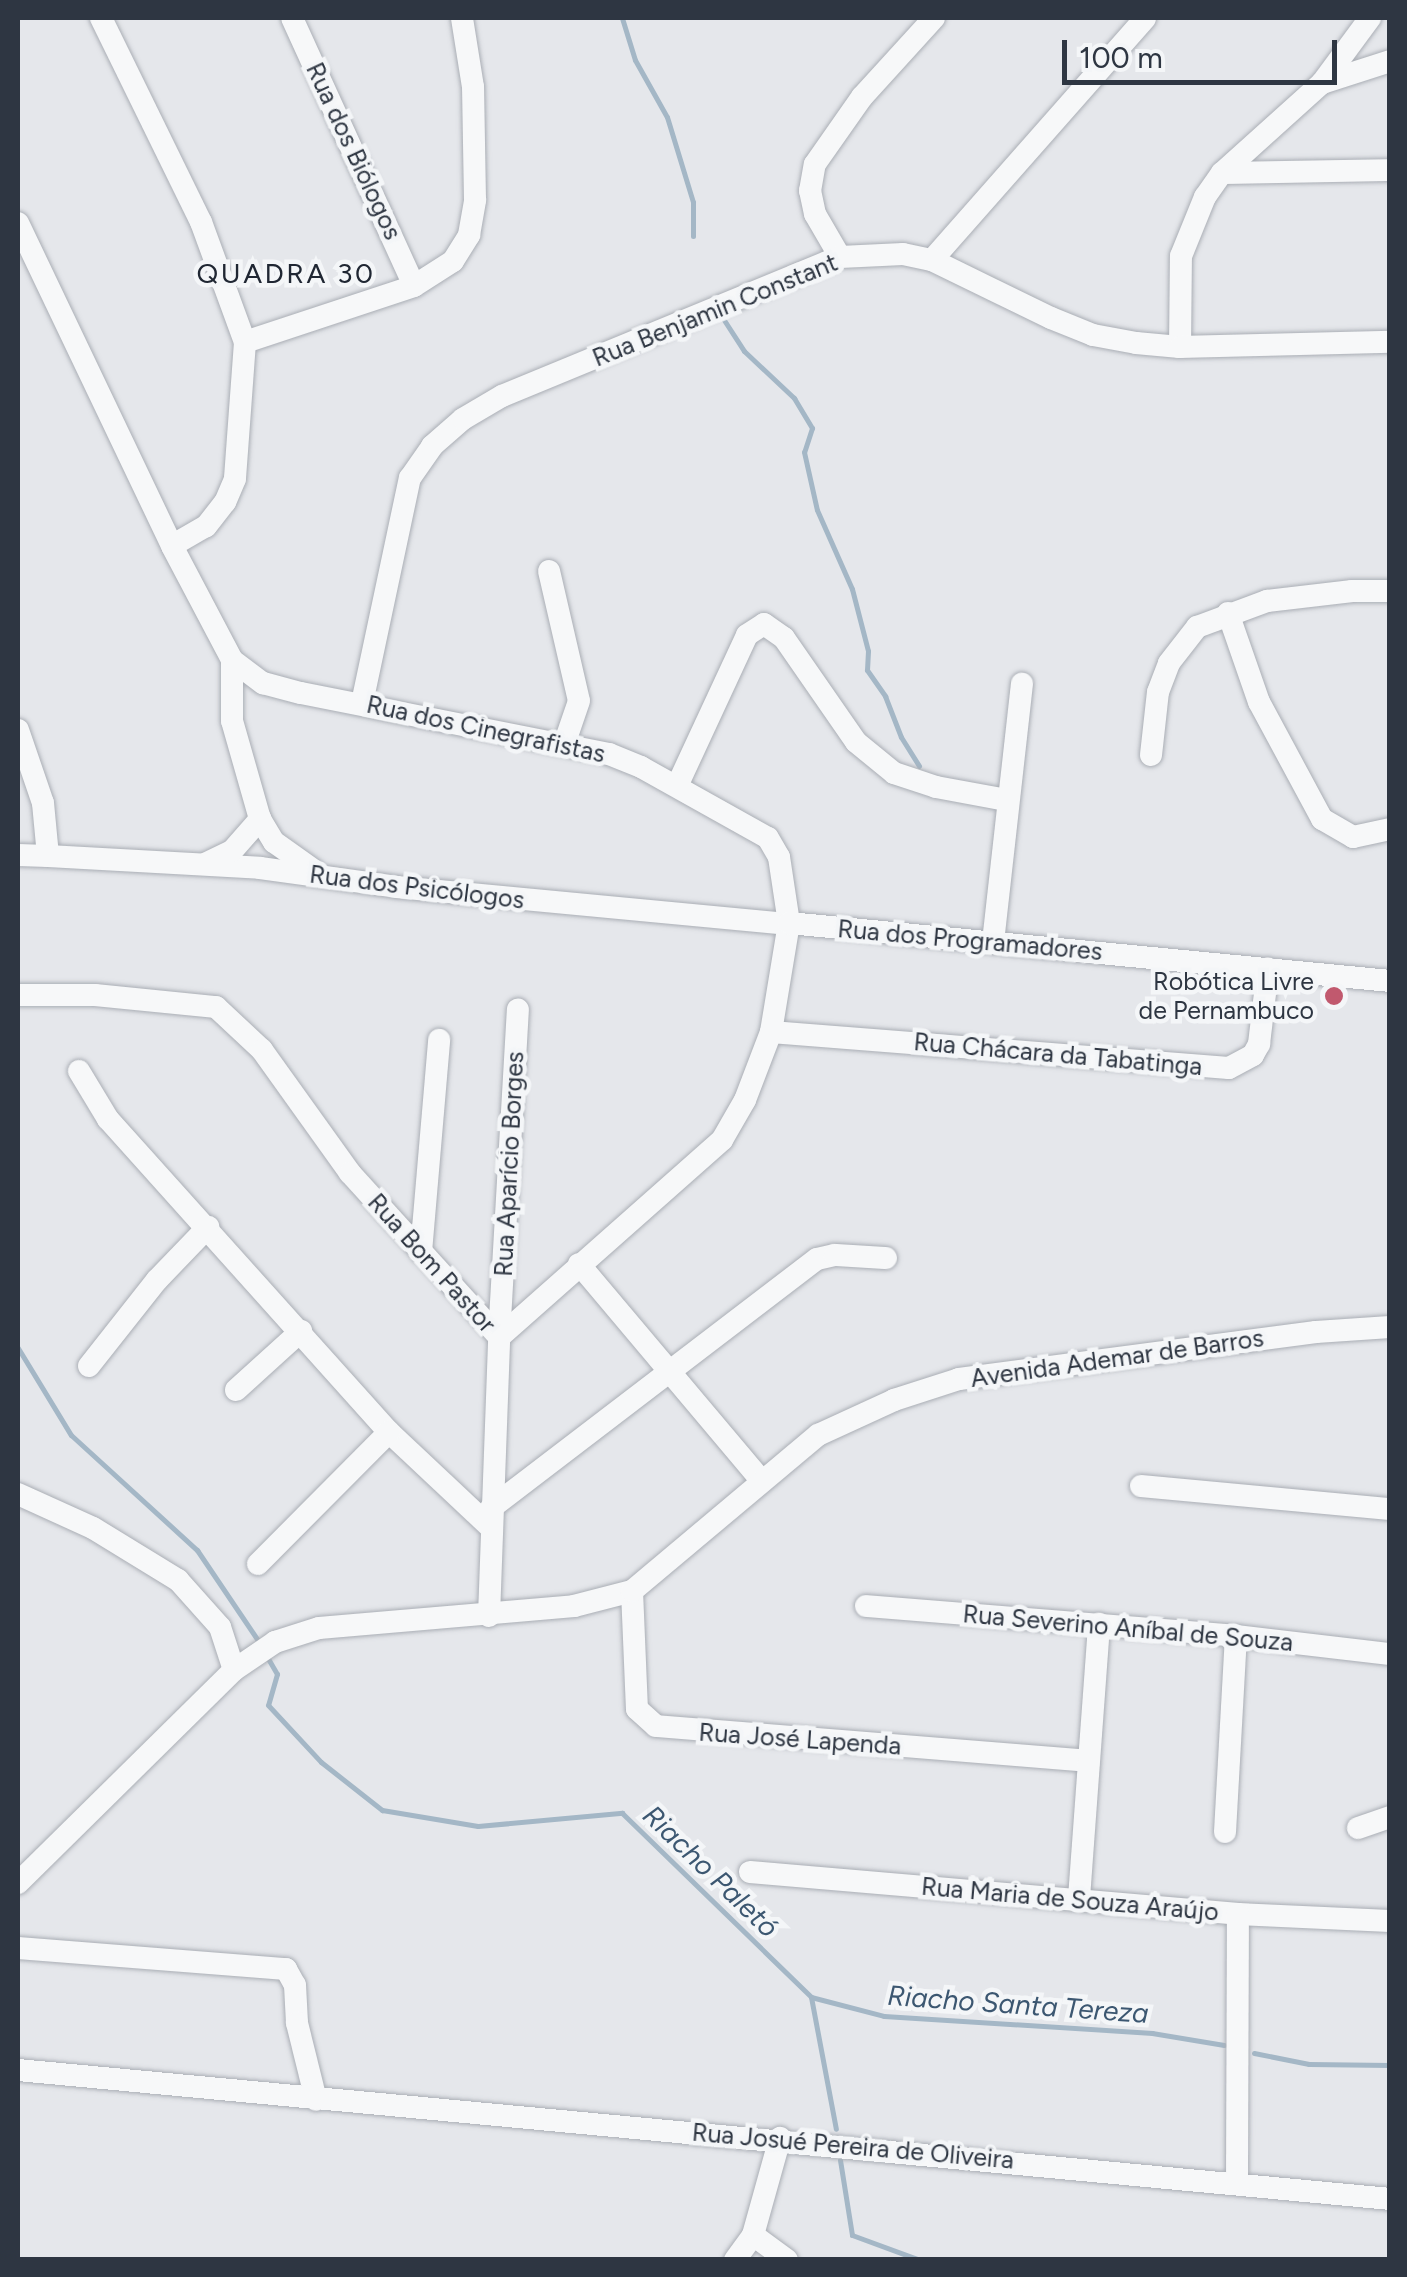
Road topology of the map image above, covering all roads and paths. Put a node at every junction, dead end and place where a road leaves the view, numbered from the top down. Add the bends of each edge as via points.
1 (100, 18) edge
2 (292, 18) edge
3 (462, 18) edge
4 (934, 18) edge
5 (1145, 18) edge
6 (1370, 18) edge
7 (1390, 61) edge
8 (1322, 83) junction
9 (1390, 170) edge
10 (1222, 173) junction
11 (18, 223) edge
12 (840, 257) junction
13 (932, 260) junction
14 (26, 261) edge
15 (414, 286) junction
16 (245, 342) junction
17 (1390, 342) edge
18 (1180, 348) junction
19 (172, 546) junction
20 (549, 571) dead end
21 (1390, 592) edge
22 (1228, 612) junction
23 (232, 660) junction
24 (1022, 684) dead end
25 (362, 702) junction
26 (18, 730) edge
27 (566, 742) junction
28 (1152, 755) dead end
29 (677, 786) junction
30 (1006, 800) junction
31 (260, 819) junction
32 (1390, 828) edge
33 (18, 855) edge
34 (48, 856) junction
35 (204, 865) junction
36 (322, 875) junction
37 (788, 924) junction
38 (993, 942) junction
39 (1268, 969) junction
40 (1390, 981) edge
41 (18, 995) edge
42 (518, 1010) dead end
43 (771, 1032) junction
44 (439, 1040) dead end
45 (79, 1071) dead end
46 (208, 1227) junction
47 (422, 1252) junction
48 (886, 1258) dead end
49 (579, 1264) junction
50 (1390, 1327) edge
51 (301, 1331) junction
52 (498, 1338) junction
53 (89, 1366) dead end
54 (669, 1374) junction
55 (236, 1390) dead end
56 (389, 1432) junction
57 (760, 1479) junction
58 (1141, 1486) dead end
59 (18, 1494) edge
60 (1390, 1509) edge
61 (490, 1518) junction
62 (258, 1564) dead end
63 (632, 1591) junction
64 (866, 1606) dead end
65 (489, 1616) junction
66 (1099, 1624) junction
67 (1236, 1636) junction
68 (1390, 1654) edge
69 (234, 1670) junction
70 (1089, 1760) junction
71 (1390, 1817) edge
72 (1358, 1828) dead end
73 (1225, 1832) dead end
74 (750, 1872) dead end
75 (18, 1883) edge
76 (1079, 1898) junction
77 (1238, 1914) junction
78 (1390, 1920) edge
79 (18, 1948) edge
80 (18, 2070) edge
81 (316, 2100) junction
82 (780, 2138) junction
83 (1237, 2184) junction
84 (1390, 2199) edge
85 (753, 2235) junction
86 (735, 2260) edge
87 (787, 2260) edge

1 - 16 street via 201,222
2 - 15 street, Rua dos Biólogos
3 - 15 street via 473,87 475,200 469,235 453,262
4 - 12 street via 862,97 816,164 814,214
5 - 13 street
6 - 8 street
7 - 8 street
8 - 10 street
9 - 10 street
10 - 18 street via 1180,256
11 - 14 street
12 - 13 street, Rua Benjamin Constant via 903,254
12 - 25 street, Rua Benjamin Constant via 502,396 432,446 410,478
13 - 18 street, Rua Benjamin Constant via 1093,335
14 - 19 street
15 - 16 street
16 - 19 street via 235,478 206,526
17 - 18 street, Rua Benjamin Constant
19 - 23 street
20 - 27 street via 579,701
21 - 22 street via 1302,596
22 - 28 street via 1197,627 1169,664 1158,692
22 - 32 street via 1260,702 1322,820 1352,838
23 - 25 street, Rua dos Cinegrafistas via 263,683
23 - 31 street via 232,721
24 - 30 street
25 - 27 street, Rua dos Cinegrafistas
26 - 34 street via 43,803
27 - 29 street, Rua dos Cinegrafistas
29 - 30 street via 747,635 764,624 784,638 856,742 894,774
29 - 37 street, Rua dos Cinegrafistas via 768,838 780,856
30 - 38 street
31 - 35 street via 232,851
31 - 36 street via 294,860
33 - 34 street, Rua dos Psicólogos
34 - 35 street, Rua dos Psicólogos
35 - 36 street, Rua dos Psicólogos
36 - 37 street, Rua dos Psicólogos via 397,888
37 - 38 street, Rua dos Programadores
37 - 43 street, Rua dos Cinegrafistas
38 - 39 street, Rua dos Programadores
39 - 40 street, Rua dos Programadores
39 - 43 street, Rua Chácara da Tabatinga via 1258,1044 1229,1068
41 - 47 street, Rua Bom Pastor via 216,1007 262,1050 318,1134
42 - 52 street, Rua Aparício Borges
43 - 49 street, Rua Bom Pastor via 722,1140
44 - 47 street
45 - 46 street via 108,1120
46 - 51 street
46 - 53 street
47 - 52 street, Rua Bom Pastor
48 - 54 street via 817,1260
49 - 52 street, Rua Bom Pastor
49 - 54 street
50 - 57 street, Avenida Ademar de Barros via 959,1379 818,1435
51 - 55 street
51 - 56 street
52 - 61 street, Rua Aparício Borges
54 - 57 street
54 - 61 street
56 - 61 street
56 - 62 street
57 - 63 street, Avenida Ademar de Barros
58 - 60 street
59 - 69 street via 93,1528 178,1580 220,1628
61 - 65 street, Rua Aparício Borges
63 - 65 street, Avenida Ademar de Barros
63 - 70 street, Rua José Lapenda via 636,1709 656,1726
64 - 66 street, Rua Severino Aníbal de Souza
65 - 69 street, Avenida Ademar de Barros via 319,1628 266,1647
66 - 67 street, Rua Severino Aníbal de Souza
66 - 70 street
67 - 68 street, Rua Severino Aníbal de Souza
67 - 73 street
69 - 75 street
70 - 76 street
71 - 72 street
74 - 76 street, Rua Maria de Souza Araújo
76 - 77 street, Rua Maria de Souza Araújo
77 - 78 street, Rua Maria de Souza Araújo
77 - 83 street
79 - 81 street via 286,1970 295,1985
80 - 81 street, Rua Josué Pereira de Oliveira
81 - 82 street, Rua Josué Pereira de Oliveira
82 - 83 street, Rua Josué Pereira de Oliveira
82 - 85 street
83 - 84 street, Rua Josué Pereira de Oliveira
85 - 86 street
85 - 87 street

